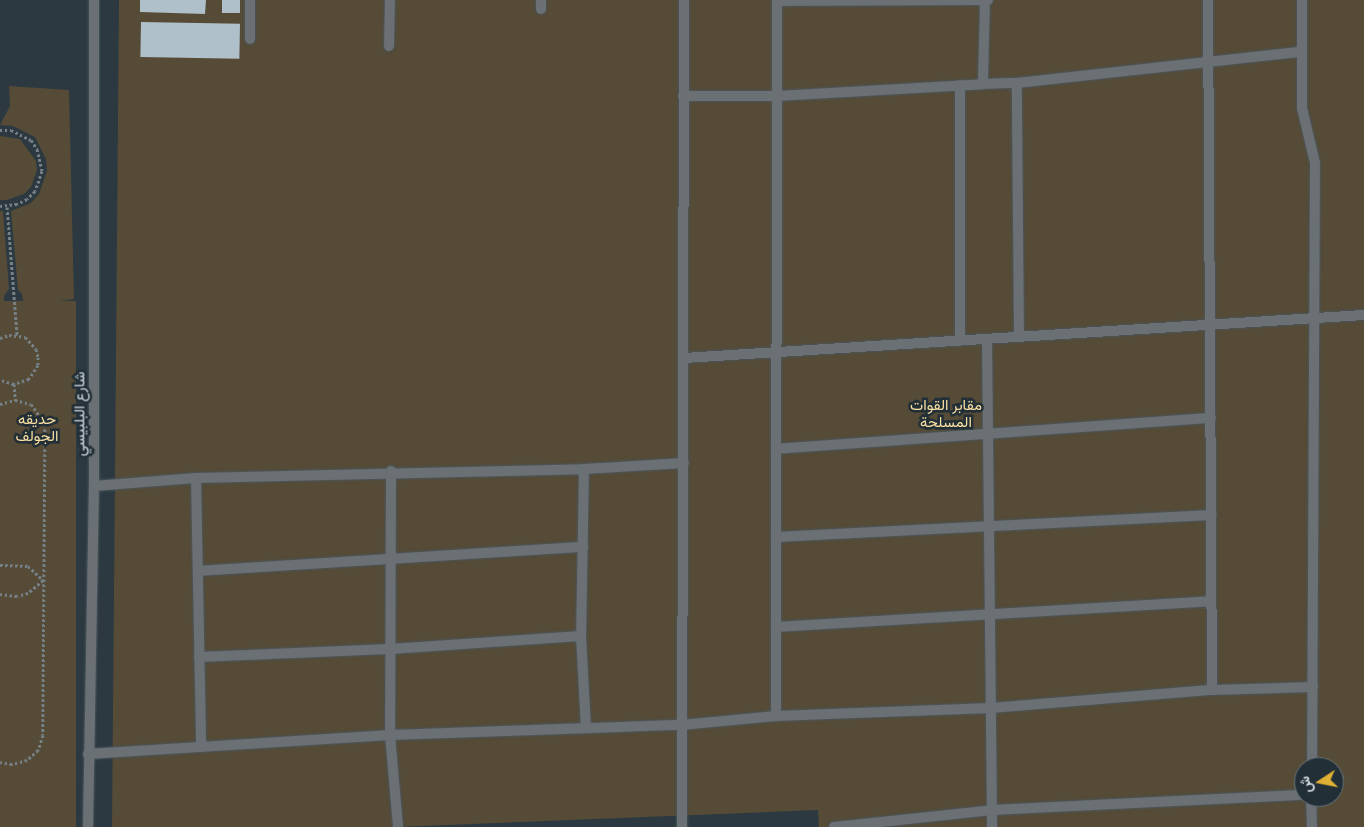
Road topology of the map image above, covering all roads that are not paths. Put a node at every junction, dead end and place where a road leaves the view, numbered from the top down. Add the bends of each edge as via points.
1 (94, 0) edge
2 (250, 0) edge
3 (390, 0) edge
4 (684, 0) edge
5 (986, 0) edge
6 (1208, 0) edge
7 (1302, 0) edge
8 (777, 1) edge
9 (250, 39) dead end
10 (389, 46) dead end
11 (1300, 52) junction
12 (1209, 63) junction
13 (1017, 83) junction
14 (983, 84) junction
15 (960, 85) junction
16 (683, 96) junction
17 (777, 96) junction
18 (1364, 315) edge
19 (1315, 317) junction
20 (1211, 324) junction
21 (1019, 337) junction
22 (986, 339) junction
23 (960, 340) junction
24 (776, 352) junction
25 (684, 358) junction
26 (1211, 418) junction
27 (988, 436) junction
28 (776, 449) junction
29 (684, 463) junction
30 (584, 469) junction
31 (391, 471) junction
32 (196, 478) junction
33 (94, 486) junction
34 (1210, 515) junction
35 (989, 527) junction
36 (776, 537) junction
37 (583, 547) junction
38 (391, 561) junction
39 (198, 571) junction
40 (1210, 601) junction
41 (990, 612) junction
42 (776, 628) junction
43 (582, 636) junction
44 (390, 649) junction
45 (200, 657) junction
46 (1313, 687) junction
47 (1212, 690) junction
48 (991, 708) junction
49 (776, 716) junction
50 (682, 725) junction
51 (586, 728) junction
52 (390, 735) junction
53 (201, 747) junction
54 (88, 754) junction
55 (1312, 757) edge
56 (1294, 796) edge
57 (1311, 807) edge
58 (992, 810) junction
59 (88, 827) edge
60 (398, 827) edge
61 (682, 827) edge
62 (834, 827) edge
63 (992, 827) edge
64 (1312, 827) edge

1 - 33 street, شارع البلبيسي
2 - 9 street
3 - 10 street
4 - 16 street
5 - 8 street
5 - 14 street
6 - 12 street
7 - 11 street
8 - 17 street
11 - 12 street
11 - 19 street via 1302,108 1314,163
12 - 13 street
12 - 20 street
13 - 14 street
13 - 21 street
14 - 15 street
15 - 17 street
15 - 23 street
16 - 17 street
16 - 25 street
17 - 24 street
18 - 19 street
19 - 20 street
19 - 46 street
20 - 21 street
20 - 26 street
21 - 22 street
22 - 23 street
22 - 27 street
23 - 24 street
24 - 25 street
24 - 28 street
25 - 29 street
26 - 27 street
26 - 34 street
27 - 28 street
27 - 35 street
28 - 36 street
29 - 30 street
29 - 50 street
30 - 31 street
30 - 37 street
31 - 32 street
31 - 38 street
32 - 33 street
32 - 39 street
33 - 54 street, شارع البلبيسي
34 - 35 street
34 - 40 street
35 - 36 street
35 - 41 street
36 - 42 street
37 - 38 street
37 - 43 street
38 - 39 street
38 - 44 street
39 - 45 street
40 - 41 street
40 - 47 street
41 - 42 street
41 - 48 street
42 - 49 street
43 - 44 street
43 - 51 street
44 - 45 street
44 - 52 street
45 - 53 street
46 - 47 street
46 - 55 street
47 - 48 street
48 - 49 street
48 - 58 street
49 - 50 street
50 - 51 street
50 - 61 street
51 - 52 street
52 - 53 street
52 - 60 street
53 - 54 street
54 - 59 street, شارع البلبيسي
56 - 58 street
57 - 64 street
58 - 62 street
58 - 63 street

